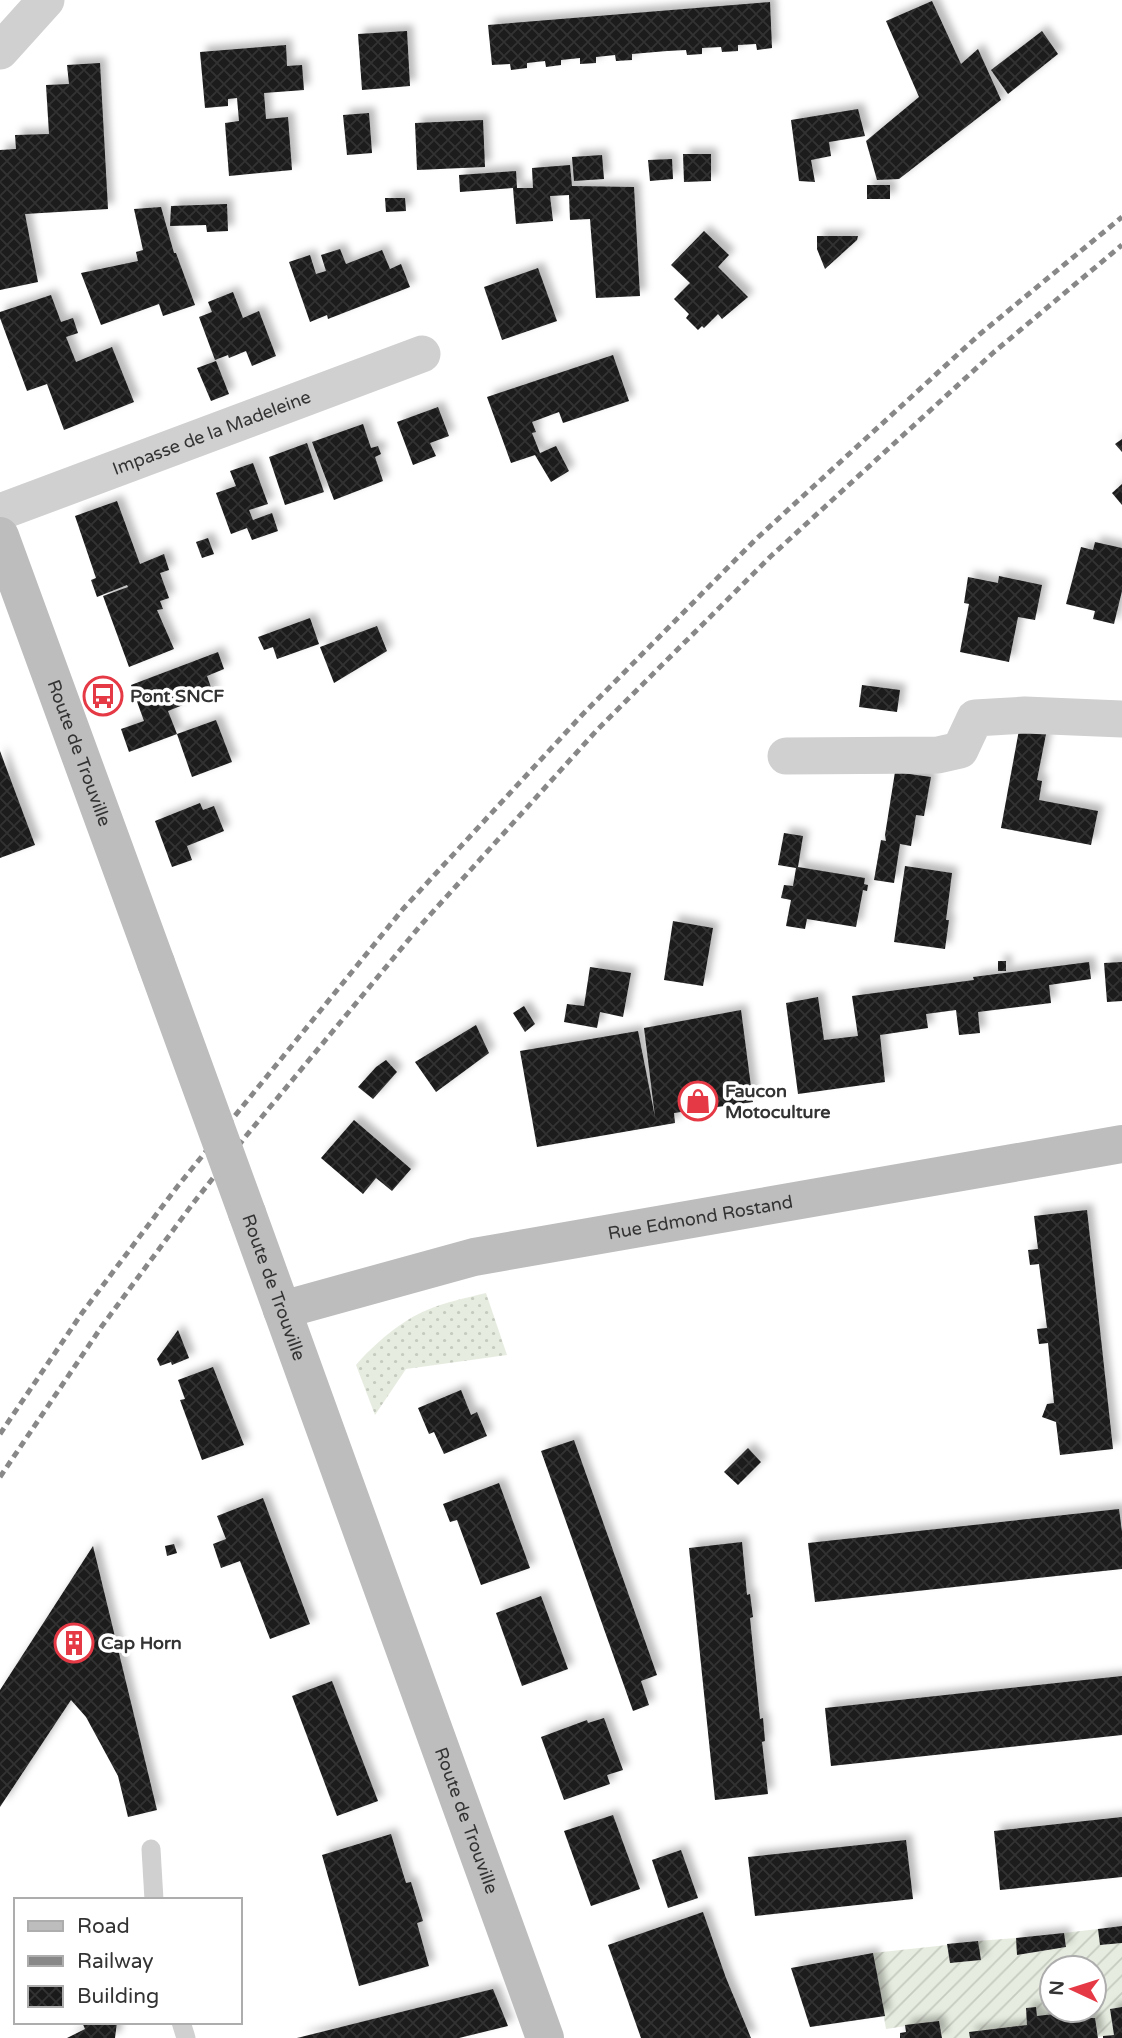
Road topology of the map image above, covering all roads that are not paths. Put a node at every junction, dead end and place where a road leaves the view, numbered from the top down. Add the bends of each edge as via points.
1 (46, 0) edge
2 (0, 51) edge
3 (422, 354) dead end
4 (0, 512) edge
5 (0, 536) edge
6 (1122, 719) edge
7 (786, 756) dead end
8 (1122, 1144) edge
9 (282, 1310) junction
10 (151, 1849) dead end
11 (154, 1898) edge
12 (545, 2038) edge

1 - 2 street
3 - 4 street, Impasse de la Madeleine
5 - 9 main road, Route de Trouville, bridge
6 - 7 street via 975,718 960,750 938,755
8 - 9 main road, Rue Edmond Rostand via 474,1257
9 - 12 main road, Route de Trouville
10 - 11 lane

